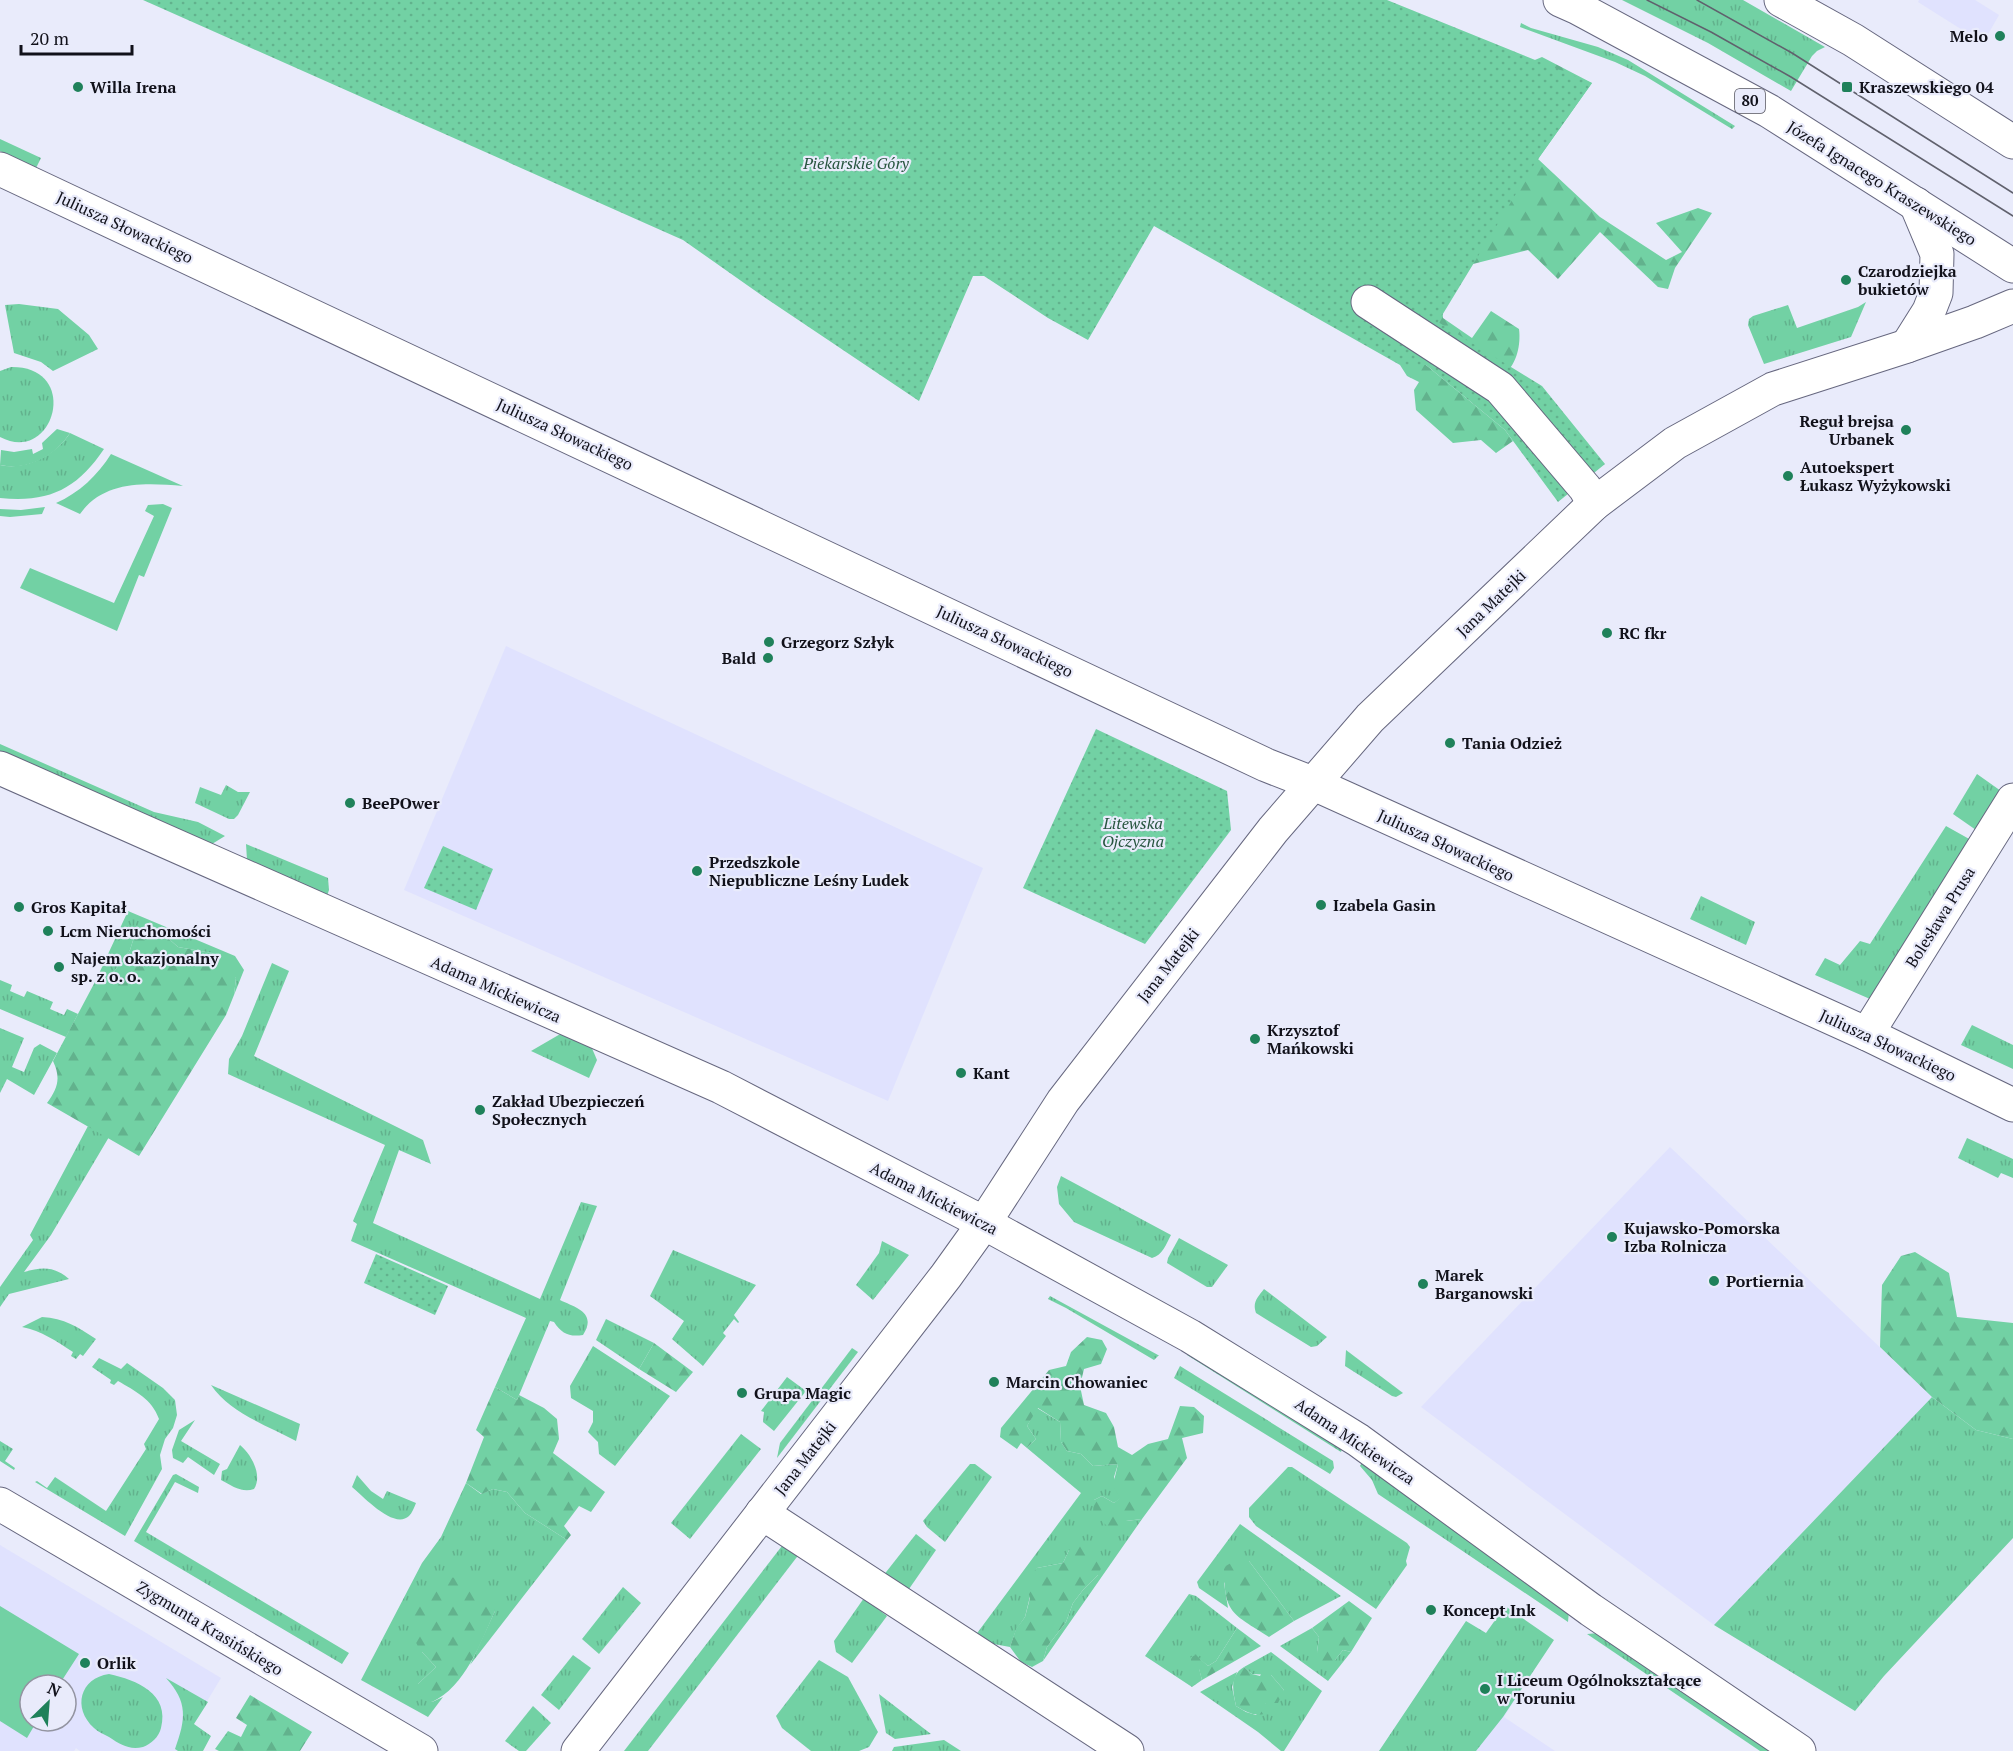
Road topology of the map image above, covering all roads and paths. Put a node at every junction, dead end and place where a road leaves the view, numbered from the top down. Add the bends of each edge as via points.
1 (1560, 0) edge
2 (1781, 0) edge
3 (2013, 142) edge
4 (0, 169) edge
5 (1916, 204) junction
6 (2013, 266) edge
7 (1368, 302) dead end
8 (2013, 306) edge
9 (1907, 346) junction
10 (1594, 504) junction
11 (0, 768) edge
12 (1312, 783) junction
13 (2013, 800) edge
14 (1867, 1034) junction
15 (2013, 1105) edge
16 (984, 1224) junction
17 (0, 1504) edge
18 (762, 1513) junction
19 (421, 1751) edge
20 (578, 1751) edge
21 (1127, 1751) edge
22 (1800, 1751) edge

1 - 5 street, Józefa Ignacego Kraszewskiego / 80 via 1770,111
2 - 3 street via 1853,40
4 - 12 street, Juliusza Słowackiego
5 - 6 street, Józefa Ignacego Kraszewskiego / 80
5 - 9 street via 1937,254 1936,292
7 - 10 street via 1500,388 1585,488
8 - 9 street, Jana Matejki
9 - 10 street, Jana Matejki via 1773,389 1675,443
10 - 12 street, Jana Matejki via 1370,718
11 - 16 street, Adama Mickiewicza via 721,1087
12 - 14 street, Juliusza Słowackiego
12 - 16 street, Jana Matejki via 1064,1101
13 - 14 street, Bolesława Prusa
14 - 15 street, Juliusza Słowackiego
16 - 18 street, Jana Matejki
16 - 22 street, Adama Mickiewicza via 1198,1340 1358,1440 1591,1610
17 - 19 street, Zygmunta Krasińskiego
18 - 20 street, Jana Matejki
18 - 21 street

